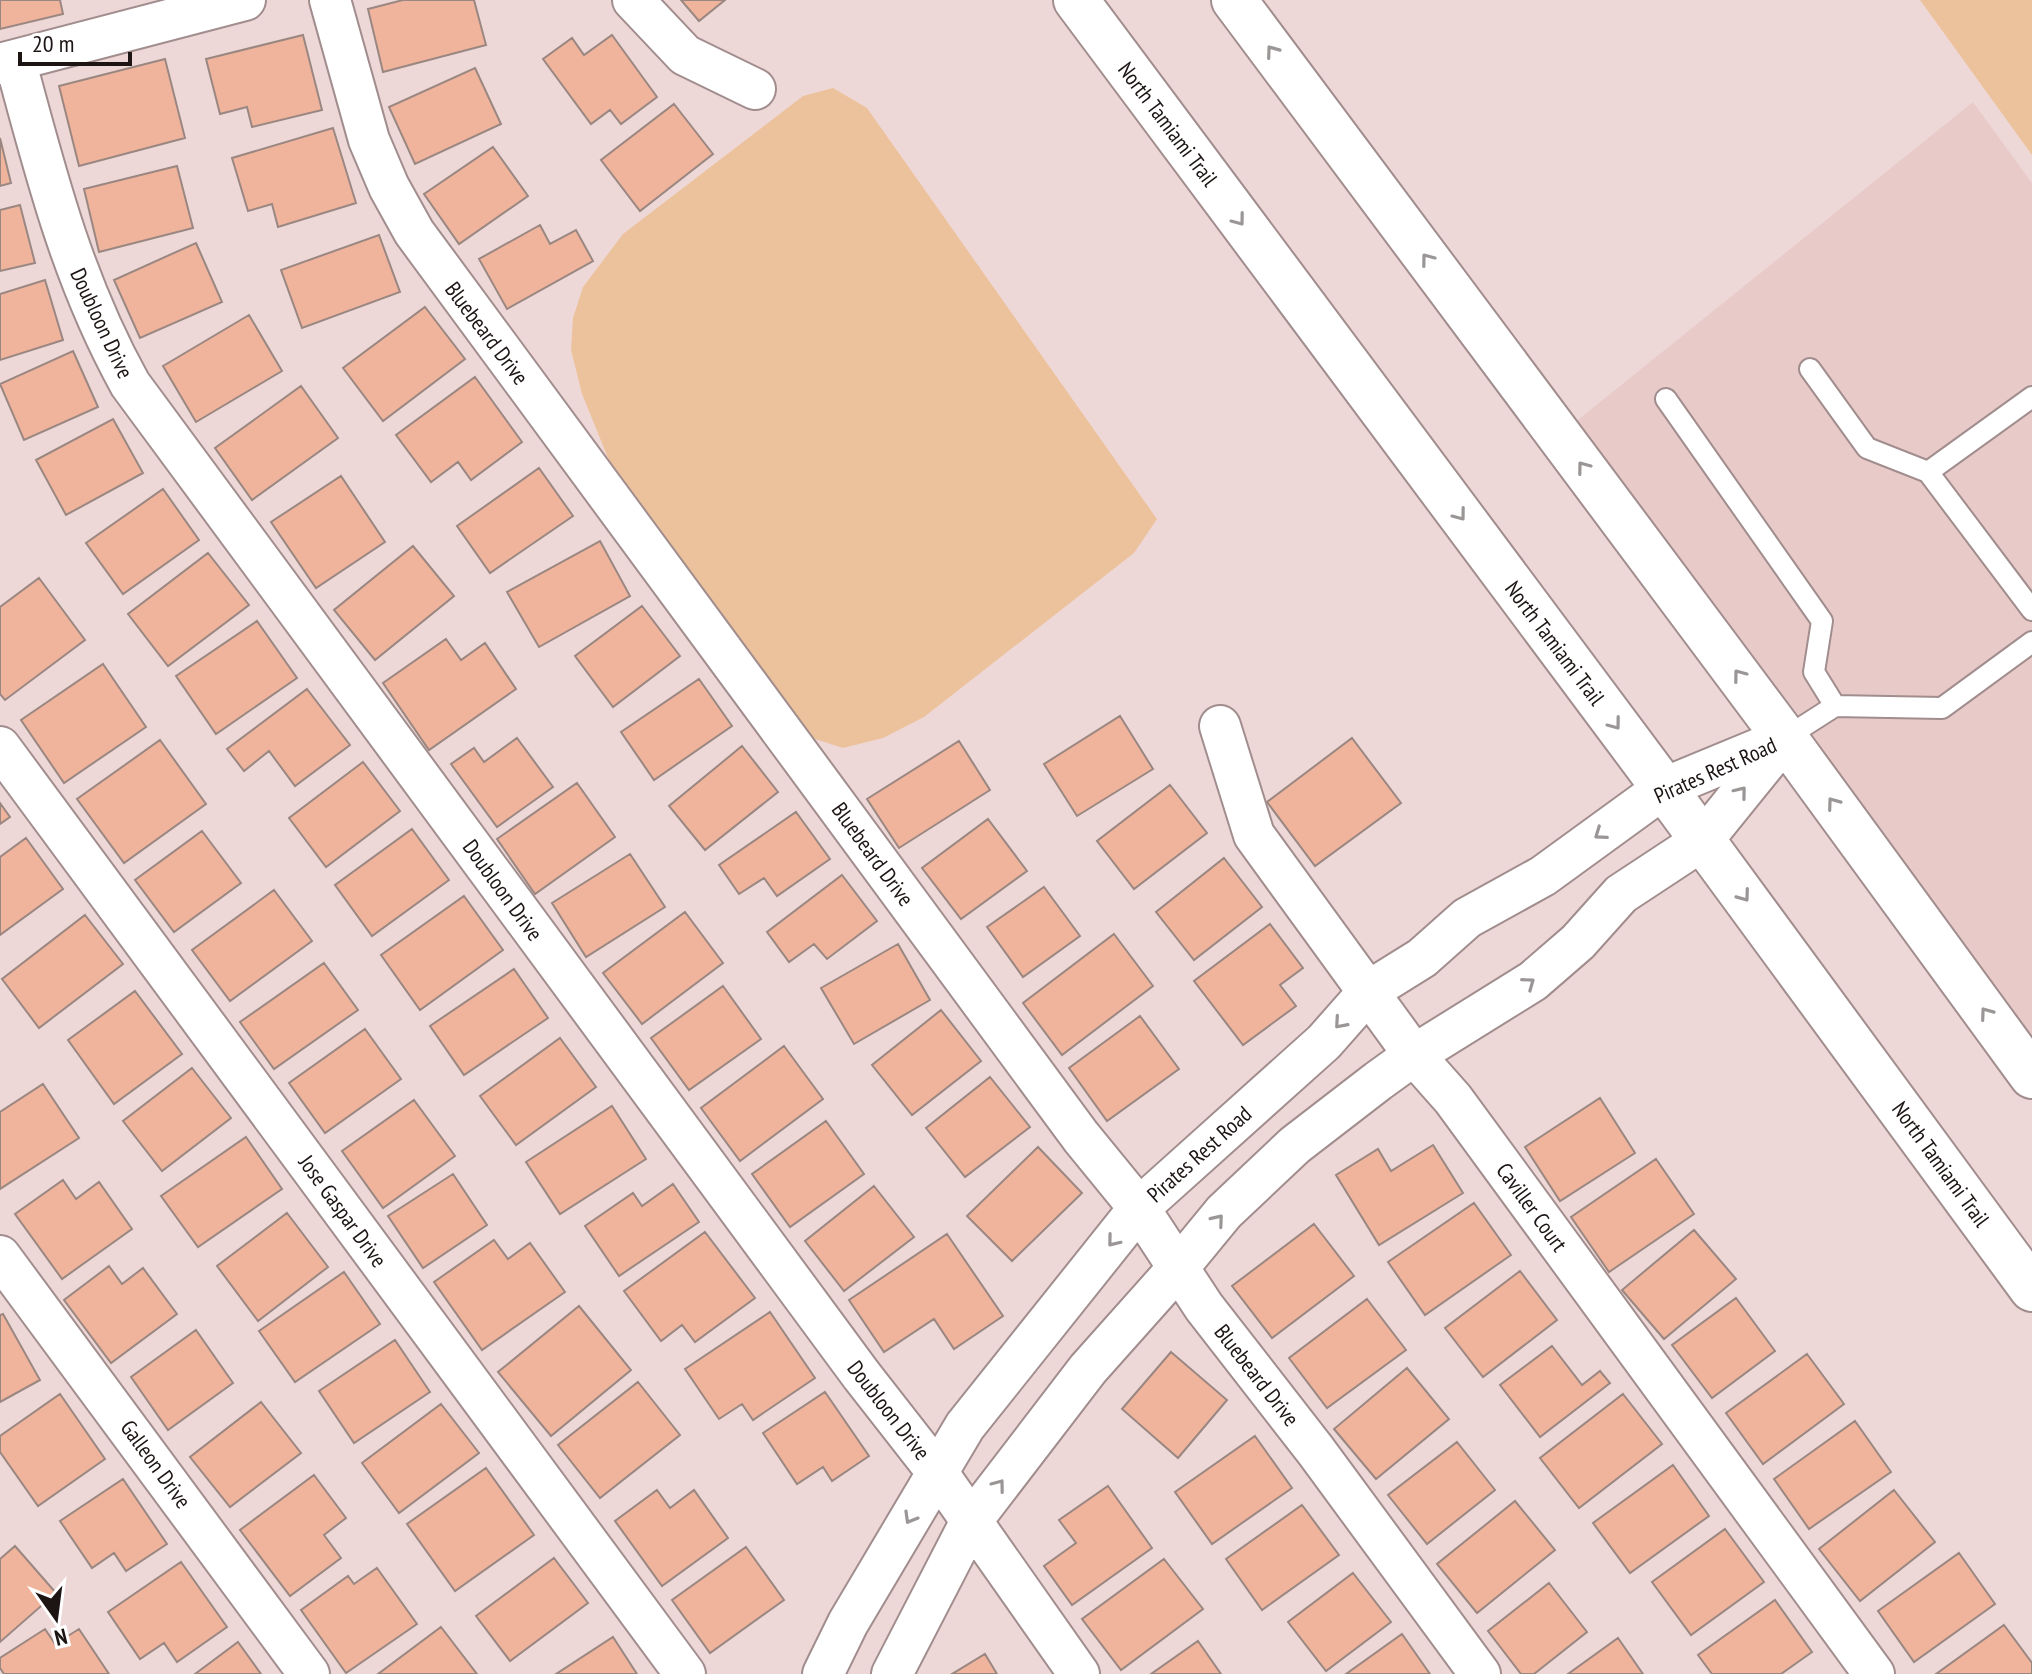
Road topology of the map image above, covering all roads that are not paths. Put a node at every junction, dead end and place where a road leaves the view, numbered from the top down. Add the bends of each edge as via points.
1 (245, 0) edge
2 (330, 0) edge
3 (633, 0) edge
4 (1076, 0) edge
5 (1234, 0) edge
6 (7, 62) edge
7 (755, 89) dead end
8 (1810, 369) dead end
9 (2032, 397) edge
10 (1666, 399) dead end
11 (1928, 472) junction
12 (2032, 610) edge
13 (2032, 642) edge
14 (1835, 706) junction
15 (1220, 726) dead end
16 (1785, 738) junction
17 (0, 747) edge
18 (1664, 788) junction
19 (1703, 840) junction
20 (1369, 991) junction
21 (1414, 1055) junction
22 (2032, 1076) edge
23 (1139, 1208) junction
24 (0, 1256) edge
25 (1178, 1268) junction
26 (2032, 1289) edge
27 (937, 1472) junction
28 (970, 1523) junction
29 (309, 1674) edge
30 (685, 1674) edge
31 (823, 1674) edge
32 (892, 1674) edge
33 (1079, 1674) edge
34 (1480, 1674) edge
35 (1874, 1674) edge

1 - 6 street
2 - 23 street, Bluebeard Drive via 369,140 414,232 1071,1124
3 - 7 street via 685,55
4 -> 18 main road, North Tamiami Trail
16 -> 5 main road
6 - 27 street, Doubloon Drive via 72,260 130,384
8 - 11 lane via 1867,448
9 - 11 lane
10 - 14 lane via 1822,621 1814,672
11 - 12 lane
13 - 14 lane via 1942,708
14 - 16 lane
15 - 20 street, Caviller Court via 1254,835
16 - 18 street, Pirates Rest Road
19 -> 16 street, Pirates Rest Road
22 -> 16 main road
17 - 30 street, Jose Gaspar Drive
18 - 19 main road, North Tamiami Trail
18 -> 20 street, Pirates Rest Road via 1543,876 1467,918 1422,958
21 -> 19 street, Pirates Rest Road via 1533,981 1621,894
19 -> 26 main road, North Tamiami Trail
20 - 21 street, Caviller Court
20 -> 23 street, Pirates Rest Road via 1324,1042
25 -> 21 street, Pirates Rest Road via 1224,1212 1295,1145
21 - 35 street, Caviller Court via 1453,1099
23 - 25 street, Bluebeard Drive
23 -> 27 street, Pirates Rest Road via 965,1426
24 - 29 street, Galleon Drive
28 -> 25 street, Pirates Rest Road via 1088,1369
25 - 34 street, Bluebeard Drive
27 - 28 street, Doubloon Drive
27 -> 31 street, Pirates Rest Road
28 - 32 street, Pirates Rest Road
28 - 33 street, Doubloon Drive

